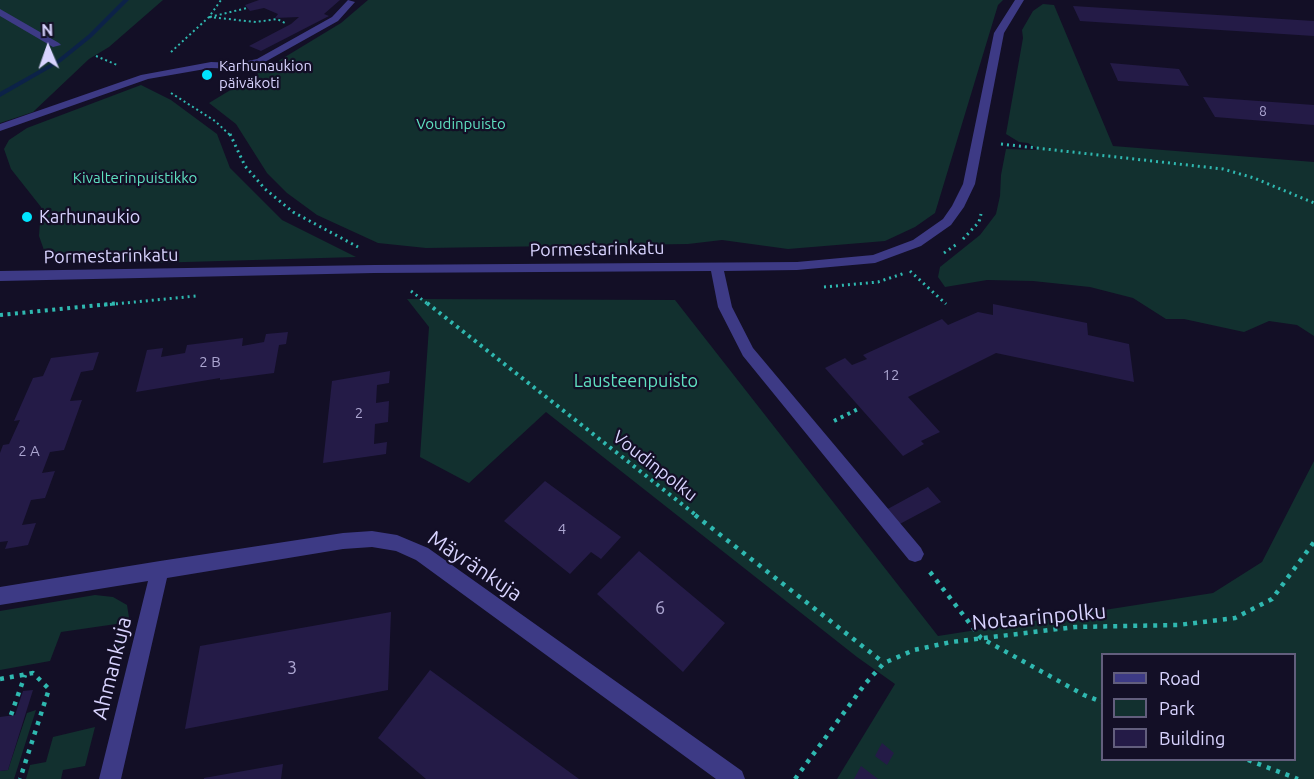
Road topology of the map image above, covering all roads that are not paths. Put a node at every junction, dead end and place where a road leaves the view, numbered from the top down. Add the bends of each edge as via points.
1 (1020, 0) edge
2 (351, 2) dead end
3 (0, 12) edge
4 (57, 45) dead end
5 (0, 128) edge
6 (716, 266) junction
7 (0, 276) edge
8 (915, 554) road end
9 (160, 569) junction
10 (0, 596) edge
11 (110, 779) edge
12 (734, 779) edge

1 - 6 street, Pormestarinkatu via 999,33 969,184 947,222 917,243 875,259 824,265
2 - 5 street via 335,19 260,61 145,77
3 - 4 street
6 - 7 street, Pormestarinkatu
6 - 8 street via 725,307 748,352
9 - 10 street, Mäyränkuja
9 - 11 street, Ahmankuja
9 - 12 street, Mäyränkuja via 343,541 372,539 397,543 443,568

